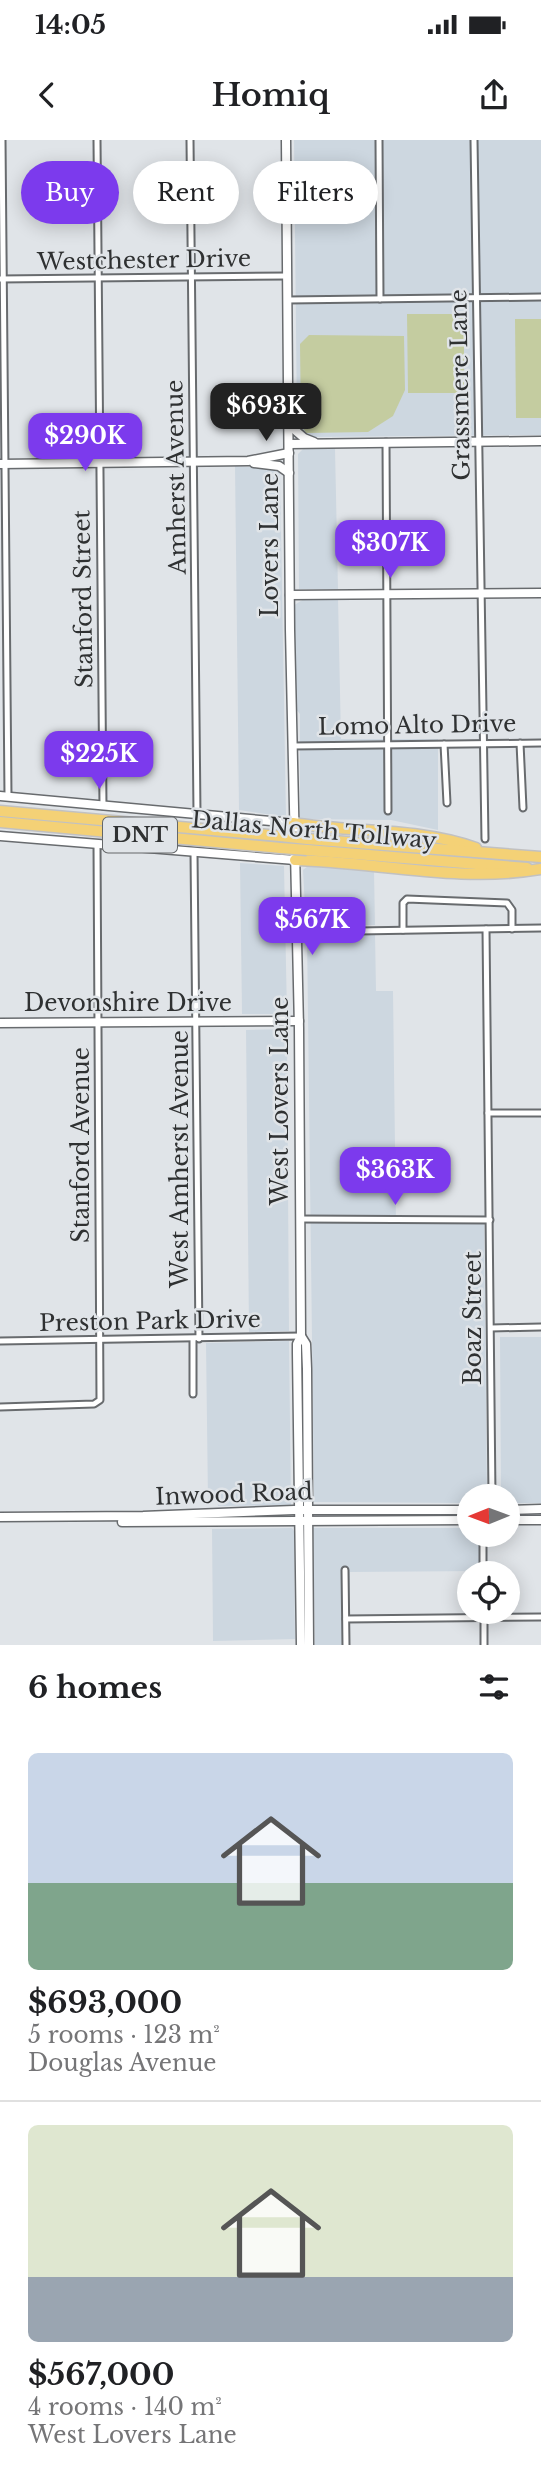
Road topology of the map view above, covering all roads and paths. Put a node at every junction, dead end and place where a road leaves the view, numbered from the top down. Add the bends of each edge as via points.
1 (2, 140) edge
2 (97, 140) edge
3 (190, 140) edge
4 (286, 140) edge
5 (379, 140) edge
6 (474, 140) edge
7 (288, 276) junction
8 (97, 278) junction
9 (192, 278) junction
10 (1, 279) edge
11 (541, 297) edge
12 (476, 298) junction
13 (380, 299) junction
14 (288, 300) junction
15 (289, 425) junction
16 (479, 441) junction
17 (541, 441) edge
18 (386, 442) junction
19 (317, 443) junction
20 (289, 449) junction
21 (248, 461) junction
22 (194, 462) junction
23 (98, 463) junction
24 (2, 464) edge
25 (289, 473) junction
26 (481, 593) junction
27 (541, 593) edge
28 (386, 594) junction
29 (290, 595) junction
30 (520, 743) junction
31 (541, 743) edge
32 (444, 744) junction
33 (483, 744) junction
34 (388, 745) junction
35 (293, 746) junction
36 (4, 796) edge
37 (447, 803) dead end
38 (103, 806) junction
39 (523, 808) dead end
40 (0, 811) edge
41 (388, 811) dead end
42 (197, 813) junction
43 (0, 822) edge
44 (293, 823) junction
45 (0, 836) edge
46 (485, 839) dead end
47 (97, 844) junction
48 (194, 853) junction
49 (489, 853) junction
50 (541, 857) edge
51 (295, 860) junction
52 (541, 869) edge
53 (541, 928) edge
54 (485, 929) junction
55 (512, 929) junction
56 (403, 930) junction
57 (297, 932) junction
58 (299, 1021) junction
59 (196, 1022) junction
60 (0, 1023) edge
61 (98, 1023) junction
62 (488, 1113) junction
63 (541, 1113) edge
64 (300, 1219) junction
65 (490, 1220) junction
66 (541, 1327) edge
67 (491, 1328) junction
68 (301, 1336) junction
69 (196, 1339) junction
70 (100, 1340) junction
71 (0, 1341) edge
72 (193, 1394) dead end
73 (0, 1407) edge
74 (307, 1431) junction
75 (299, 1436) junction
76 (492, 1484) edge
77 (541, 1509) edge
78 (457, 1510) edge
79 (520, 1510) edge
80 (304, 1511) junction
81 (221, 1518) junction
82 (0, 1520) edge
83 (457, 1520) edge
84 (520, 1520) edge
85 (541, 1520) edge
86 (304, 1521) junction
87 (345, 1570) dead end
88 (457, 1616) edge
89 (520, 1616) edge
90 (541, 1617) edge
91 (346, 1619) junction
92 (484, 1624) edge
93 (301, 1645) edge
94 (309, 1645) edge
95 (346, 1645) edge
96 (484, 1645) edge

1 - 10 street
2 - 8 street, Stanford Street
3 - 9 street, Amherst Avenue
4 - 7 main road, Lovers Lane
5 - 13 street
6 - 12 street, Grassmere Lane
7 - 9 street, Westchester Drive
7 - 14 main road, Lovers Lane
8 - 9 street, Westchester Drive
8 - 10 street, Westchester Drive
8 - 23 street, Stanford Street
9 - 22 street, Amherst Avenue
10 - 24 street
11 - 12 street
12 - 13 street
12 - 16 street, Grassmere Lane
13 - 14 street
14 - 15 main road, Lovers Lane
15 - 19 main road
15 - 20 main road, Lovers Lane
16 - 17 main road
16 - 18 main road
16 - 26 street, Grassmere Lane
18 - 19 main road
18 - 28 street
19 - 20 main road
20 - 21 main road
20 - 25 main road, Lovers Lane
21 - 22 main road
21 - 25 main road via 278,466
22 - 23 main road
22 - 42 street, Amherst Avenue
23 - 24 main road
23 - 38 street, Stanford Street
24 - 36 street
25 - 29 main road, Lovers Lane
26 - 27 main road
26 - 28 main road
26 - 33 street, Grassmere Lane
28 - 29 main road
28 - 34 street
29 - 35 main road, Lovers Lane
30 - 31 street, Lomo Alto Drive
30 - 33 street, Lomo Alto Drive
30 - 39 street
32 - 33 street, Lomo Alto Drive
32 - 34 street, Lomo Alto Drive
32 - 37 street
33 - 46 street, Grassmere Lane
34 - 35 street, Lomo Alto Drive
34 - 41 street
35 - 44 main road, Lovers Lane
36 - 38 main road
38 - 42 main road
40 - 49 highway, Dallas North Tollway / DNT, bridge
42 - 44 main road
43 - 52 highway, Dallas North Tollway / DNT, bridge
44 - 49 highway via 409,835
44 - 51 main road, West Lovers Lane
45 - 47 main road
47 - 48 main road
47 - 61 street, Stanford Avenue
48 - 51 main road
48 - 59 street, West Amherst Avenue
49 - 50 highway, Dallas North Tollway / DNT
51 - 52 highway via 474,874
51 - 57 main road, West Lovers Lane
53 - 55 street
54 - 55 street
54 - 56 street
54 - 62 street, Boaz Street
55 - 56 street via 512,910 507,903 407,900 403,903
56 - 57 street
57 - 58 main road, West Lovers Lane
58 - 59 main road, Devonshire Drive
58 - 64 main road, West Lovers Lane
59 - 61 main road, Devonshire Drive
59 - 69 street, West Amherst Avenue
60 - 61 main road, Devonshire Drive
61 - 70 street, Stanford Avenue
62 - 63 street
62 - 65 street, Boaz Street
64 - 65 street
64 - 68 main road, West Lovers Lane
65 - 67 street, Boaz Street
66 - 67 street
67 - 76 street, Boaz Street
68 - 69 street, Preston Park Drive
68 - 74 main road, West Lovers Lane via 306,1344
68 - 75 main road, West Lovers Lane via 297,1344
69 - 70 street, Preston Park Drive
69 - 72 street, West Amherst Avenue
70 - 71 street, Preston Park Drive
70 - 73 street, Stanford Avenue via 98,1403
74 - 75 main road
74 - 80 main road, West Lovers Lane
75 - 80 main road, West Lovers Lane
77 - 79 main road
78 - 80 main road, Inwood Road
80 - 81 main road, Inwood Road
80 - 86 main road, West Lovers Lane
81 - 82 main road, Inwood Road
81 - 86 main road, Inwood Road
83 - 86 main road, Inwood Road
84 - 85 main road
86 - 93 main road, West Lovers Lane
86 - 94 main road, West Lovers Lane
87 - 91 street
88 - 91 street
89 - 90 street
91 - 95 street
92 - 96 street

